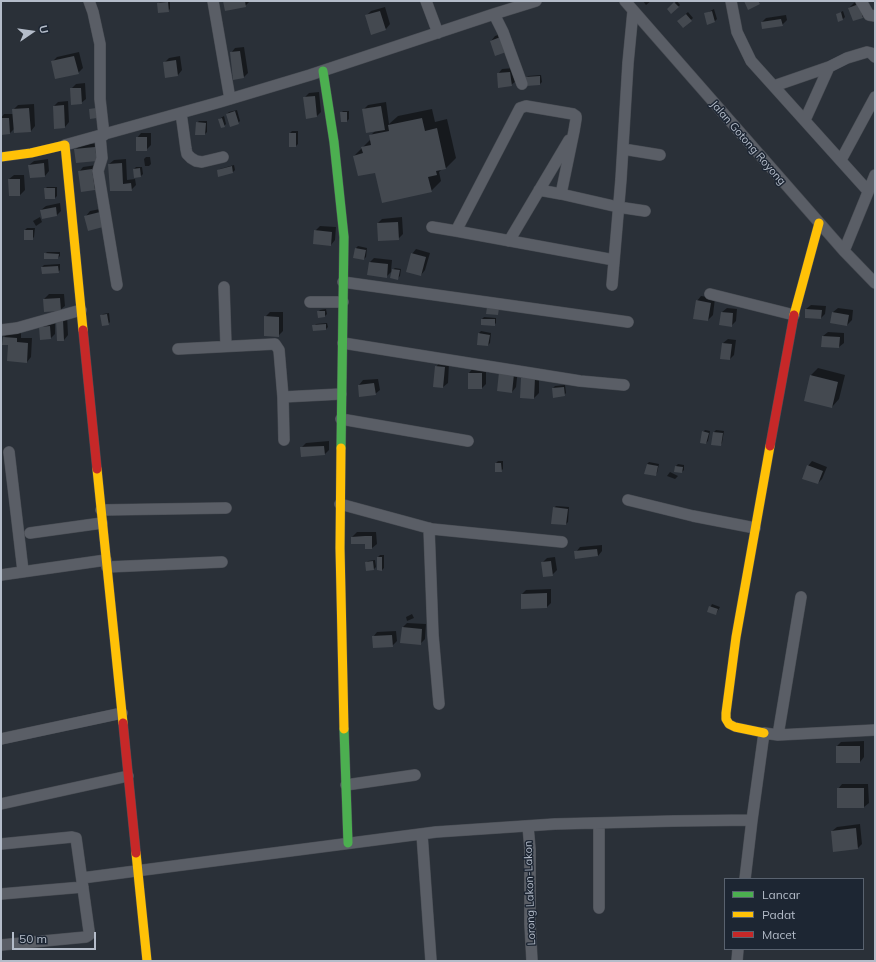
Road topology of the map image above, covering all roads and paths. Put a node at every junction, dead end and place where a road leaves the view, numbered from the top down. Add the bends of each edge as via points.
1 (89, 1) edge
2 (212, 1) edge
3 (426, 1) edge
4 (536, 1) edge
5 (625, 1) edge
6 (731, 1) edge
7 (861, 1) edge
8 (633, 11) junction
9 (494, 14) junction
10 (875, 16) edge
11 (438, 33) junction
12 (875, 57) edge
13 (829, 67) junction
14 (323, 71) junction
15 (522, 84) dead end
16 (774, 86) junction
17 (875, 97) edge
18 (230, 99) junction
19 (182, 113) junction
20 (805, 120) junction
21 (574, 131) junction
22 (102, 135) junction
23 (65, 146) junction
24 (623, 149) junction
25 (660, 155) dead end
26 (1, 157) edge
27 (223, 157) dead end
28 (841, 160) junction
29 (875, 175) edge
30 (539, 190) junction
31 (868, 191) junction
32 (561, 194) junction
33 (618, 207) junction
34 (645, 211) dead end
35 (818, 223) junction
36 (432, 227) dead end
37 (456, 231) junction
38 (509, 241) junction
39 (844, 252) junction
40 (614, 260) junction
41 (343, 282) junction
42 (875, 283) edge
43 (117, 285) dead end
44 (612, 285) dead end
45 (224, 287) dead end
46 (710, 294) dead end
47 (310, 302) dead end
48 (343, 302) junction
49 (81, 310) junction
50 (794, 315) junction
51 (628, 322) dead end
52 (1, 330) edge
53 (343, 343) junction
54 (226, 346) junction
55 (178, 349) dead end
56 (624, 385) dead end
57 (341, 394) junction
58 (283, 397) junction
59 (341, 419) junction
60 (284, 440) dead end
61 (468, 441) dead end
62 (9, 452) dead end
63 (628, 500) dead end
64 (340, 504) junction
65 (226, 508) dead end
66 (101, 510) junction
67 (102, 523) junction
68 (429, 528) junction
69 (755, 528) junction
70 (30, 533) dead end
71 (562, 542) dead end
72 (222, 562) dead end
73 (106, 564) junction
74 (23, 571) junction
75 (1, 575) edge
76 (801, 597) dead end
77 (439, 704) dead end
78 (122, 713) junction
79 (875, 730) edge
80 (764, 733) junction
81 (778, 735) junction
82 (1, 739) edge
83 (415, 775) dead end
84 (128, 776) junction
85 (346, 785) junction
86 (1, 804) edge
87 (752, 820) junction
88 (599, 823) junction
89 (528, 826) junction
90 (422, 834) junction
91 (348, 843) junction
92 (1, 844) edge
93 (138, 871) junction
94 (745, 878) edge
95 (83, 882) junction
96 (1, 894) edge
97 (599, 908) dead end
98 (1, 945) edge
99 (738, 950) edge
100 (147, 961) edge
101 (431, 961) edge
102 (532, 961) edge
103 (737, 961) edge

1 - 22 street via 100,44
2 - 18 street
3 - 11 street
4 - 9 street
5 - 8 street, Jalan Gotong Royong
6 - 16 street via 737,32 751,60
7 - 10 street via 869,15
8 - 24 street
8 - 35 street, Jalan Gotong Royong
9 - 11 street
9 - 15 street
11 - 14 street
12 - 13 street via 867,52
13 - 16 street
13 - 20 street
14 - 18 street
14 - 41 street via 334,142 344,237
16 - 20 street
17 - 28 street
18 - 19 street
19 - 22 street
19 - 27 street via 186,148 191,158 202,162
20 - 28 street
21 - 30 street
21 - 32 street
21 - 37 street via 576,116 573,114 530,106 520,108
22 - 23 street
22 - 43 street via 102,158 98,171
23 - 26 street
23 - 49 street
24 - 25 street
24 - 33 street
28 - 31 street
29 - 31 street
30 - 32 street
30 - 38 street
31 - 39 street
32 - 33 street
33 - 34 street
33 - 40 street
35 - 39 street, Jalan Gotong Royong
35 - 50 street
36 - 37 street
37 - 38 street
38 - 40 street
39 - 42 street, Jalan Gotong Royong
40 - 44 street
41 - 48 street
41 - 51 street
45 - 54 street
46 - 50 street
47 - 48 street
48 - 53 street
49 - 52 street
49 - 66 street
50 - 69 street
53 - 56 street via 580,381
53 - 57 street
54 - 55 street
54 - 58 street via 275,344 279,350
57 - 58 street
57 - 59 street
58 - 60 street
59 - 61 street
59 - 64 street
62 - 74 street
63 - 69 street
64 - 68 street
64 - 85 street
65 - 66 street
66 - 67 street
67 - 70 street
67 - 73 street
68 - 71 street
68 - 77 street via 433,636
69 - 80 street via 736,637 726,719 735,727
72 - 73 street
73 - 74 street
73 - 78 street
74 - 75 street
76 - 81 street
78 - 82 street
78 - 84 street
79 - 81 street
80 - 81 street
80 - 87 street
83 - 85 street
84 - 86 street
84 - 93 street
85 - 91 street
87 - 88 street
87 - 94 street
88 - 89 street
88 - 97 street
89 - 90 street
89 - 102 street, Lorong Lakon-Lakon
90 - 91 street
90 - 101 street
91 - 93 street
92 - 95 street via 76,838
93 - 95 street
93 - 100 street
95 - 96 street
95 - 98 street via 89,935
99 - 103 street

